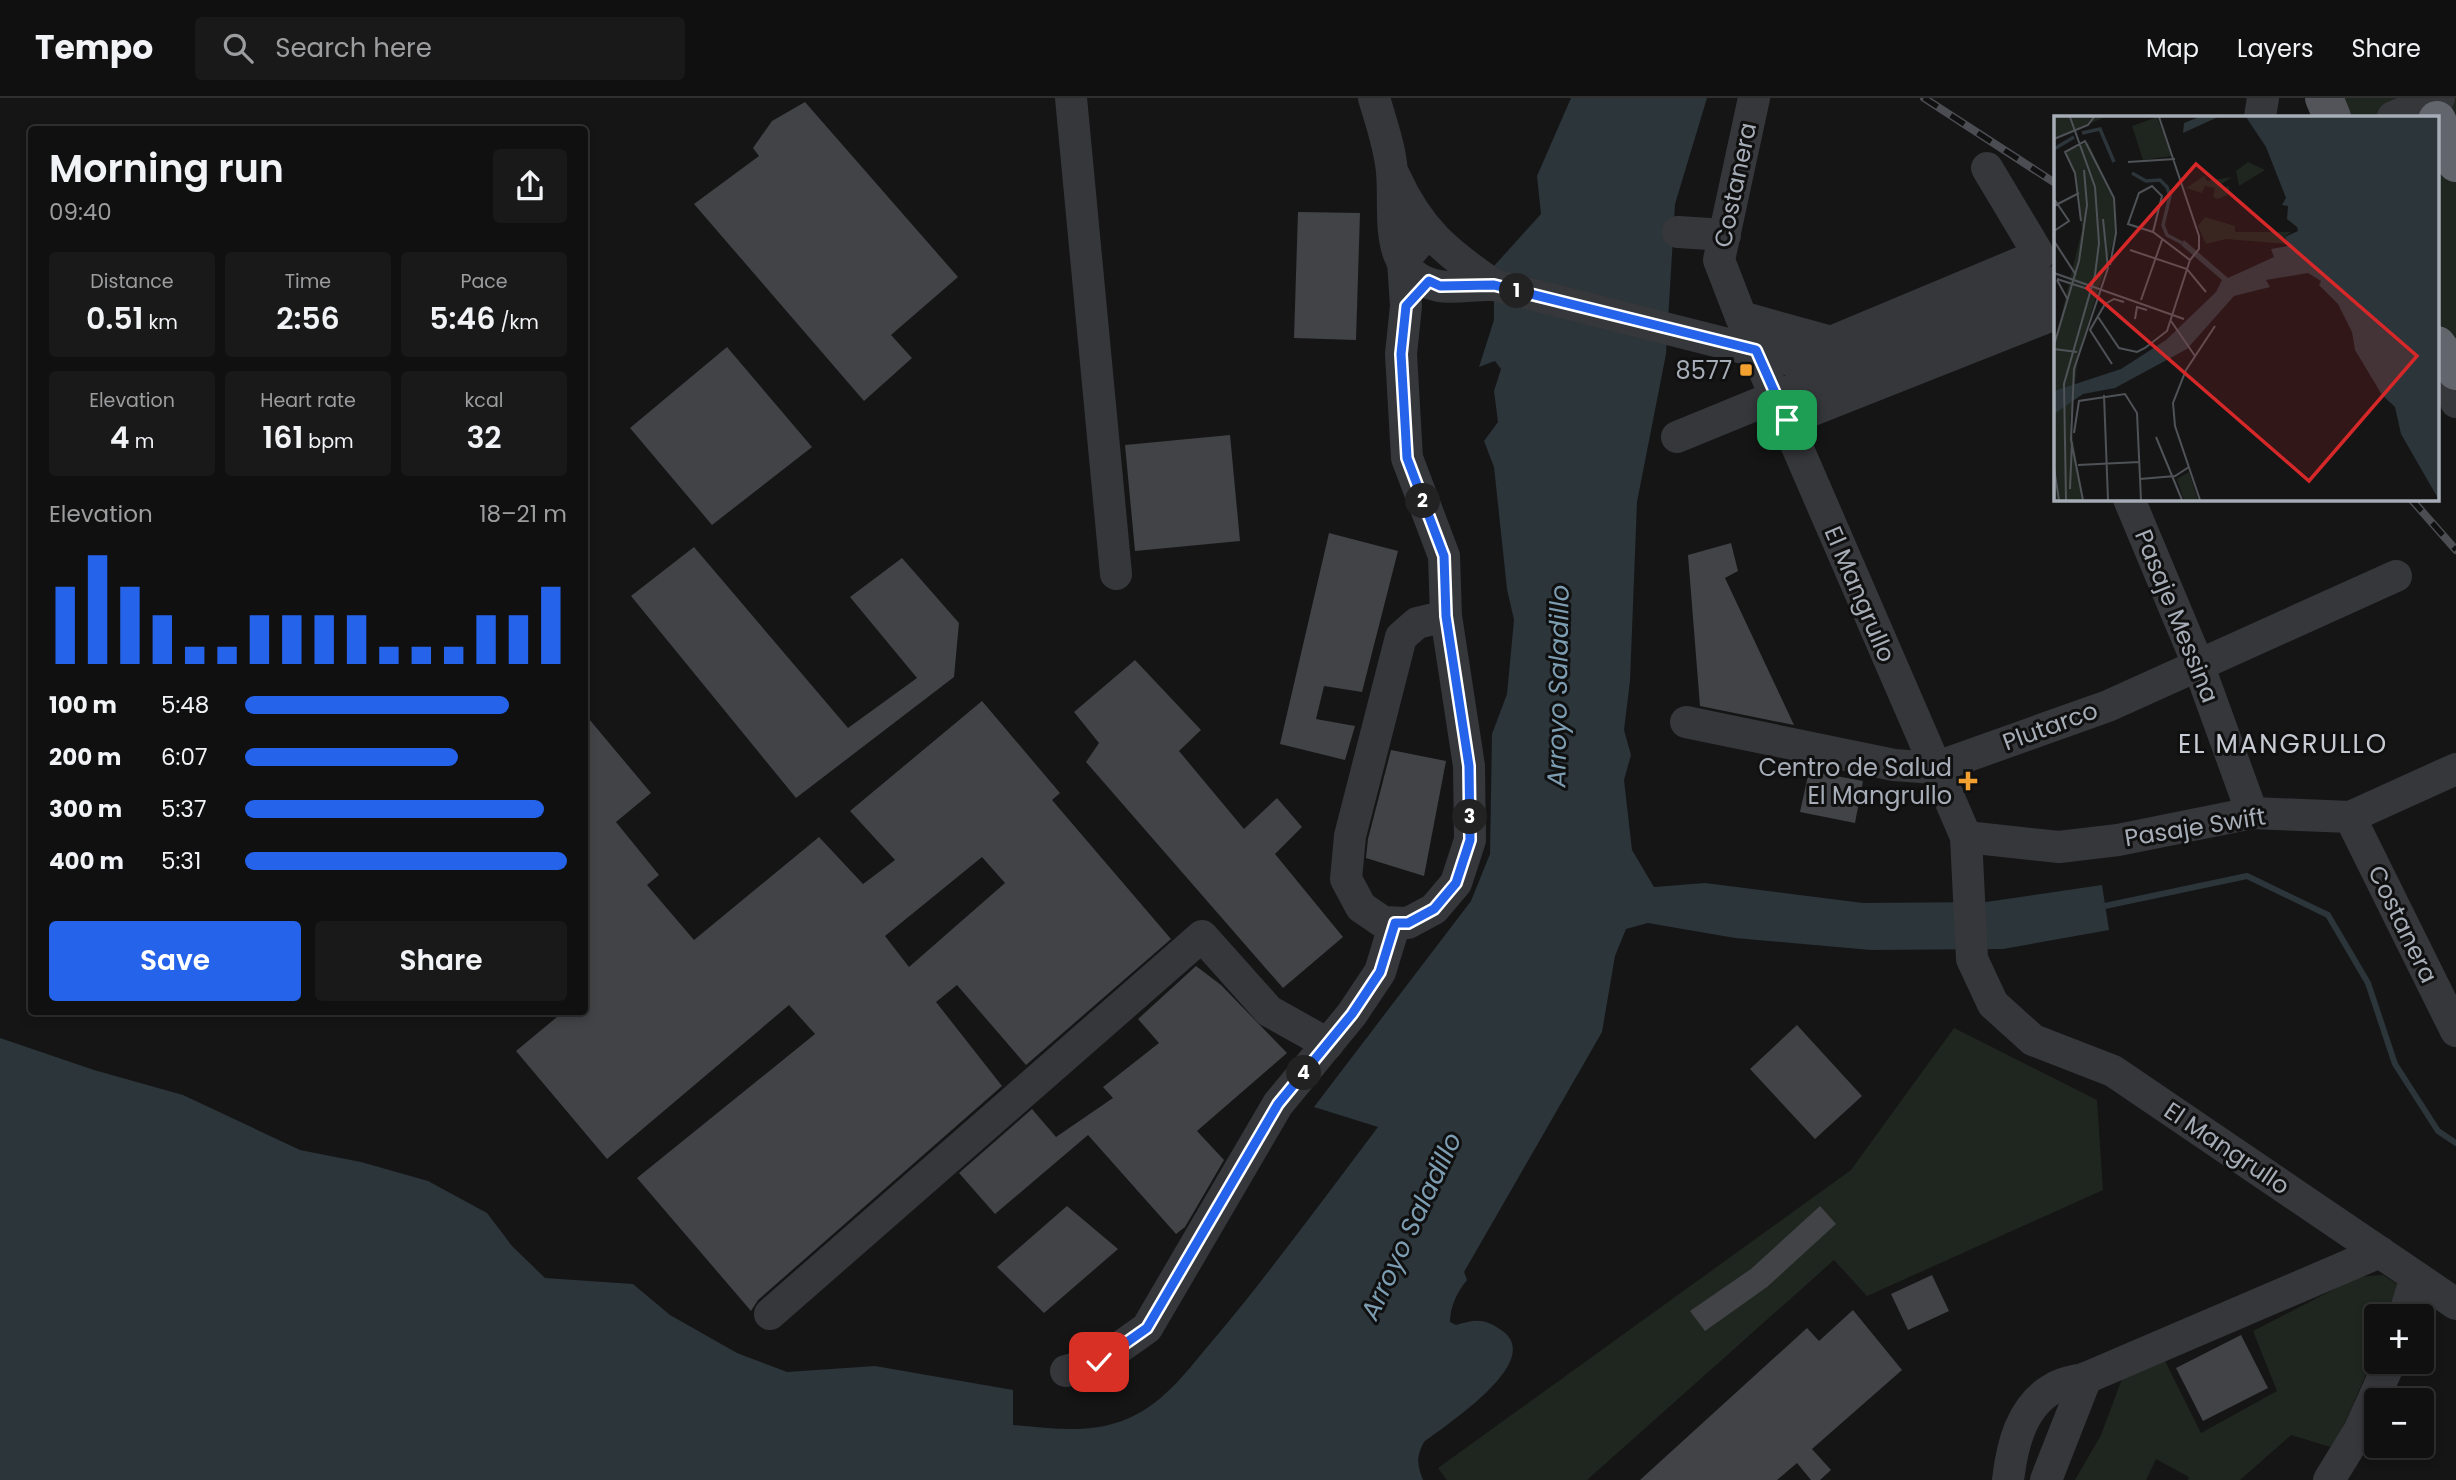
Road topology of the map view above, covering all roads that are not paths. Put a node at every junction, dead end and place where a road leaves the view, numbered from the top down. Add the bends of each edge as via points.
1 (1071, 98) edge
2 (1374, 98) edge
3 (1754, 98) edge
4 (2263, 98) edge
5 (2324, 98) edge
6 (2427, 98) edge
7 (2439, 98) edge
8 (2260, 116) edge
9 (2332, 116) edge
10 (2395, 116) edge
11 (2435, 116) edge
12 (2438, 122) edge
13 (2456, 139) edge
14 (2438, 145) edge
15 (2456, 163) edge
16 (1987, 168) dead end
17 (1392, 172) junction
18 (1678, 232) dead end
19 (1725, 235) junction
20 (1438, 244) junction
21 (1404, 261) junction
22 (1429, 281) junction
23 (2054, 282) edge
24 (1494, 285) junction
25 (1406, 306) junction
26 (2054, 316) edge
27 (1741, 317) junction
28 (2438, 348) edge
29 (1756, 350) junction
30 (2438, 350) edge
31 (1834, 371) junction
32 (2456, 371) edge
33 (2456, 402) edge
34 (1782, 408) junction
35 (1677, 437) dead end
36 (2129, 500) edge
37 (1116, 574) dead end
38 (2396, 576) dead end
39 (1446, 616) junction
40 (2198, 664) junction
41 (1686, 722) dead end
42 (1934, 768) junction
43 (2456, 769) edge
44 (2252, 813) junction
45 (2350, 817) junction
46 (1966, 837) junction
47 (1395, 923) junction
48 (2456, 1031) edge
49 (1328, 1044) junction
50 (2380, 1252) junction
51 (2416, 1277) junction
52 (2408, 1304) edge
53 (2456, 1304) edge
54 (771, 1314) dead end
55 (1066, 1371) dead end
56 (2385, 1374) edge
57 (2086, 1378) junction
58 (2008, 1480) edge
59 (2046, 1480) edge
60 (2329, 1480) edge

1 - 37 street
2 - 17 street
3 - 19 street, Costanera
4 - 8 street
5 - 9 main road
6 - 11 highway
7 - 10 street
12 - 15 highway, bridge
13 - 14 street
16 - 27 street via 2039,256 1831,342
17 - 20 street via 1405,200
17 - 21 street via 1396,250
18 - 19 street
19 - 27 street, Costanera via 1719,260
20 - 21 street via 1420,241
20 - 22 street via 1438,270
20 - 24 street
21 - 22 street via 1411,274
21 - 25 street
22 - 24 street via 1440,286
22 - 25 street
23 - 31 street
24 - 29 street
25 - 39 street via 1401,354 1407,458 1444,556
26 - 34 street
27 - 29 street, Costanera
28 - 32 highway
29 - 31 street
29 - 34 street, El Mangrullo
30 - 33 street
31 - 34 street
34 - 35 street
34 - 42 street, El Mangrullo
36 - 40 street, Pasaje Messina
38 - 40 street, Plutarco
39 - 47 street via 1469,766 1470,840 1456,883 1434,909 1408,923
39 - 47 street via 1417,623 1401,637 1350,836 1346,879 1361,907 1383,922
40 - 42 street, Plutarco via 2108,705
40 - 44 street, Pasaje Messina
41 - 42 street, Plutarco via 1894,765
42 - 46 street, El Mangrullo
43 - 45 street, Pasaje Swift
44 - 45 street, Pasaje Swift
44 - 46 street, Pasaje Swift via 2059,847
45 - 48 street, Costanera
46 - 50 street, El Mangrullo via 1972,959 1993,1004 2033,1040 2113,1071
47 - 49 street via 1380,972
49 - 54 street via 1269,1011 1202,936
49 - 55 street via 1278,1104 1147,1328 1099,1362
50 - 51 street, El Mangrullo
50 - 57 street
51 - 52 street
51 - 53 street, El Mangrullo
56 - 60 street via 2359,1431
57 - 58 street via 2054,1387 2029,1409 2012,1448
57 - 59 street

